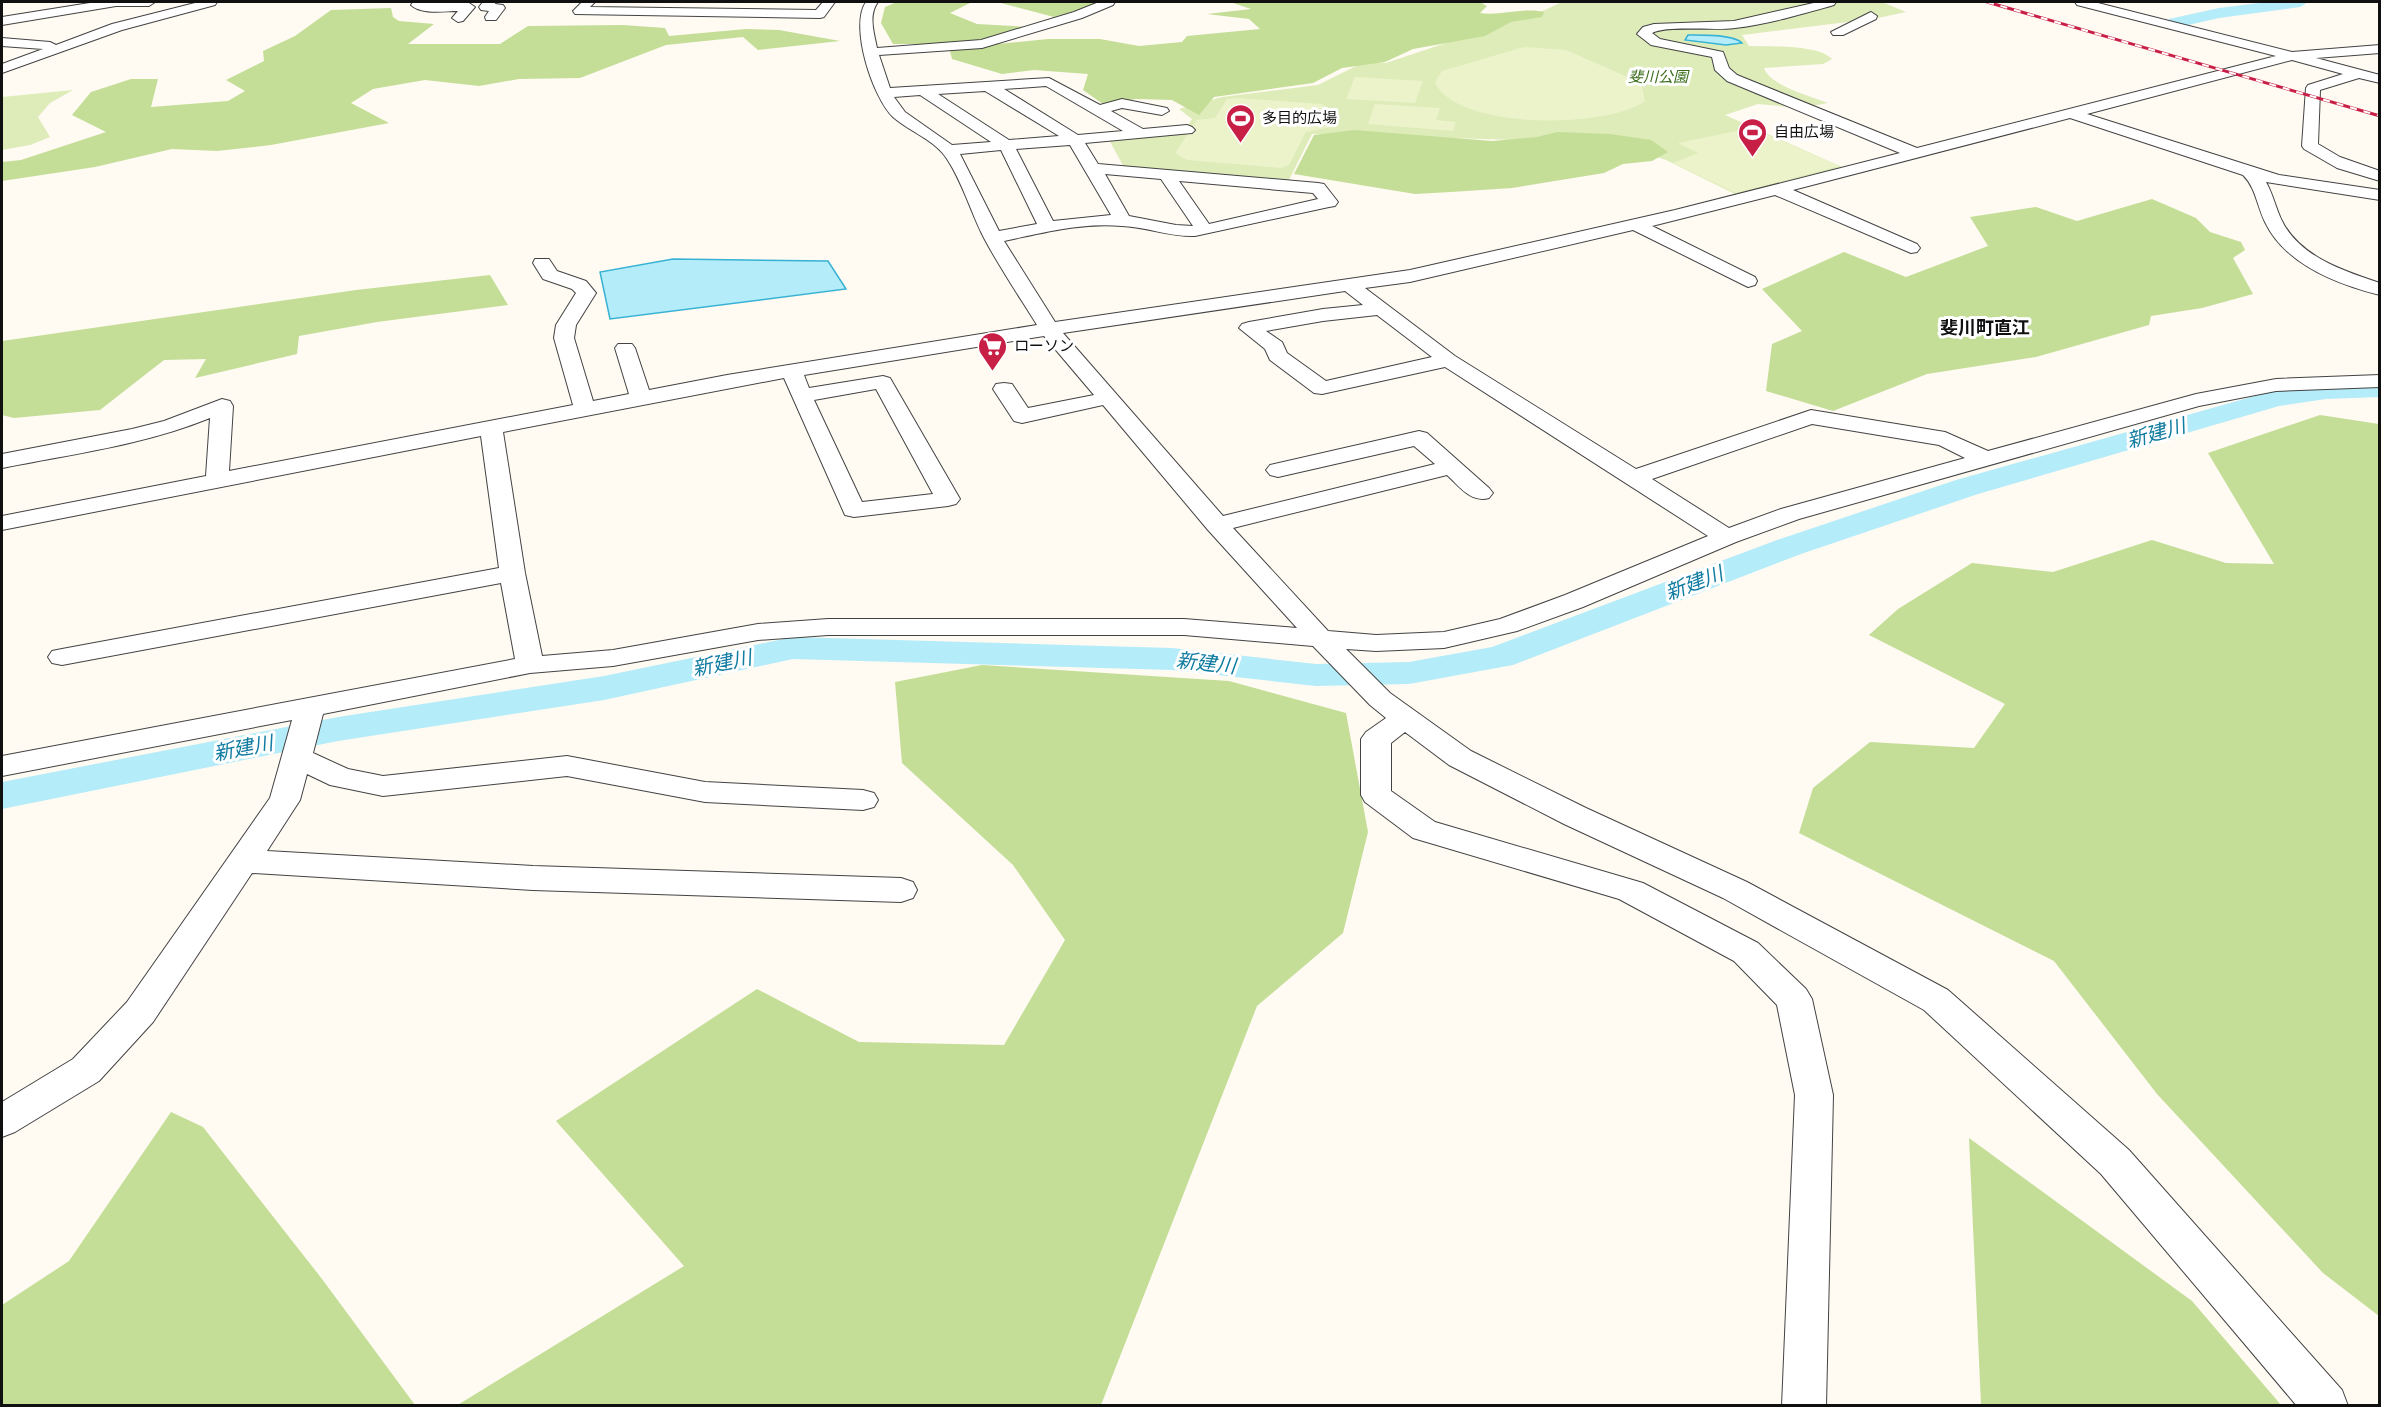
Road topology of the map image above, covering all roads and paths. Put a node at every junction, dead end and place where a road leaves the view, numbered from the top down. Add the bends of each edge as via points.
1 (146, 2) edge
2 (211, 2) edge
3 (420, 2) edge
4 (589, 2) edge
5 (641, 2) edge
6 (687, 2) edge
7 (736, 2) edge
8 (783, 2) edge
9 (829, 2) edge
10 (872, 2) edge
11 (1109, 2) edge
12 (1830, 2) edge
13 (2081, 2) edge
14 (6, 3) dead end
15 (192, 7) junction
16 (469, 7) junction
17 (488, 8) edge
18 (631, 11) junction
19 (676, 12) junction
20 (726, 12) junction
21 (775, 13) junction
22 (1871, 16) dead end
23 (20, 18) junction
24 (458, 18) dead end
25 (2, 21) edge
26 (53, 21) junction
27 (117, 27) junction
28 (1838, 32) dead end
29 (2, 40) edge
30 (58, 47) junction
31 (2379, 49) edge
32 (871, 52) junction
33 (2294, 56) junction
34 (3, 68) edge
35 (2359, 74) junction
36 (2379, 79) edge
37 (929, 86) junction
38 (988, 86) junction
39 (885, 93) junction
40 (1098, 110) junction
41 (1162, 111) dead end
42 (2073, 114) junction
43 (1187, 130) dead end
44 (1140, 134) junction
45 (1074, 139) junction
46 (1006, 145) junction
47 (949, 150) junction
48 (1915, 153) junction
49 (1093, 168) junction
50 (2248, 171) junction
51 (1166, 174) junction
52 (2379, 176) edge
53 (1239, 181) junction
54 (1776, 189) junction
55 (2379, 195) edge
56 (1268, 215) junction
57 (1123, 220) junction
58 (1636, 225) junction
59 (1048, 228) junction
60 (1204, 229) junction
61 (993, 238) junction
62 (1911, 248) dead end
63 (542, 263) dead end
64 (1748, 281) dead end
65 (1349, 285) junction
66 (2379, 289) edge
67 (1380, 309) junction
68 (1049, 329) junction
69 (625, 348) dead end
70 (1448, 360) junction
71 (792, 371) junction
72 (2379, 381) edge
73 (1004, 389) dead end
74 (801, 396) junction
75 (1108, 398) junction
76 (641, 399) junction
77 (585, 410) junction
78 (491, 428) junction
79 (1986, 459) junction
80 (2, 461) edge
81 (1452, 467) junction
82 (1278, 470) dead end
83 (1632, 478) junction
84 (217, 481) junction
85 (1481, 493) dead end
86 (2, 523) edge
87 (1217, 525) junction
88 (1727, 537) junction
89 (512, 573) junction
90 (1322, 640) junction
91 (62, 657) dead end
92 (530, 665) junction
93 (310, 708) junction
94 (1393, 708) junction
95 (297, 758) junction
96 (2, 766) edge
97 (863, 800) dead end
98 (243, 861) junction
99 (901, 890) dead end
100 (2, 1120) edge
101 (1804, 1406) edge
102 (2326, 1406) edge

1 - 15 street
1 - 23 street via 116,2
2 - 15 street
3 - 16 street via 417,5 422,7
4 - 18 street via 579,11
5 - 18 street
6 - 19 street
7 - 20 street
8 - 21 street
9 - 21 street via 820,14
10 - 32 street via 867,9
11 - 32 street via 982,44 922,55
12 - 48 street via 1745,23 1658,27 1644,34 1656,42 1713,53 1718,56 1722,70 1732,78
13 - 33 street
14 - 23 street
15 - 27 street
16 - 17 street
16 - 24 street
18 - 19 street
19 - 20 street
20 - 21 street
22 - 28 street
23 - 25 street
23 - 26 street
26 - 27 street
26 - 29 street
27 - 30 street
29 - 30 street
30 - 34 street
31 - 33 street
32 - 39 street
33 - 35 street
33 - 42 street
35 - 36 street
35 - 52 street via 2313,88 2310,146 2348,167
37 - 38 street
37 - 39 street
37 - 46 street
38 - 40 street via 1049,82
38 - 45 street
39 - 47 street via 903,118
40 - 41 street via 1122,103
40 - 44 street
42 - 48 street
42 - 50 street
43 - 44 street
44 - 45 street
45 - 46 street
45 - 49 street
46 - 47 street
46 - 59 street
47 - 61 street
48 - 54 street
49 - 51 street
49 - 57 street
50 - 55 street via 2277,180
50 - 66 street via 2257,178 2273,221 2289,245 2315,263
51 - 53 street
51 - 60 street
53 - 56 street
53 - 56 street via 1318,188 1329,202
54 - 58 street
54 - 62 street
56 - 60 street
57 - 59 street
57 - 60 street via 1165,230
58 - 64 street
58 - 65 street via 1410,276
59 - 61 street
61 - 68 street
63 - 77 street via 550,275 579,285 586,293 566,325 564,338
65 - 67 street
65 - 68 street
67 - 70 street
67 - 70 street via 1249,328 1275,346 1277,356 1322,388
68 - 71 street
68 - 75 street
69 - 76 street
70 - 83 street
71 - 74 street
71 - 76 street
72 - 79 street via 2236,391
73 - 75 street via 1022,416
74 - 74 street via 854,510 948,499 883,382
75 - 87 street
76 - 77 street
77 - 78 street
78 - 84 street
78 - 89 street
79 - 83 street via 1945,440 1811,417
79 - 88 street via 1790,514
80 - 84 street via 143,434 222,406
81 - 82 street via 1419,438
81 - 85 street
81 - 87 street
83 - 88 street
84 - 86 street
87 - 90 street
88 - 90 street via 1508,625 1444,640
89 - 91 street
89 - 92 street
90 - 92 street via 1184,627 828,627 758,632 613,658
90 - 94 street
92 - 93 street
93 - 95 street
93 - 96 street
94 - 101 street via 1376,739 1376,795 1424,830 1631,891 1746,952 1794,999 1814,1095
94 - 102 street via 1460,758 1735,890 1936,1000 2115,1162
95 - 97 street via 341,778 383,786 567,766 705,792
95 - 98 street via 285,800
98 - 99 street via 533,878
98 - 100 street via 140,1012 94,1062

